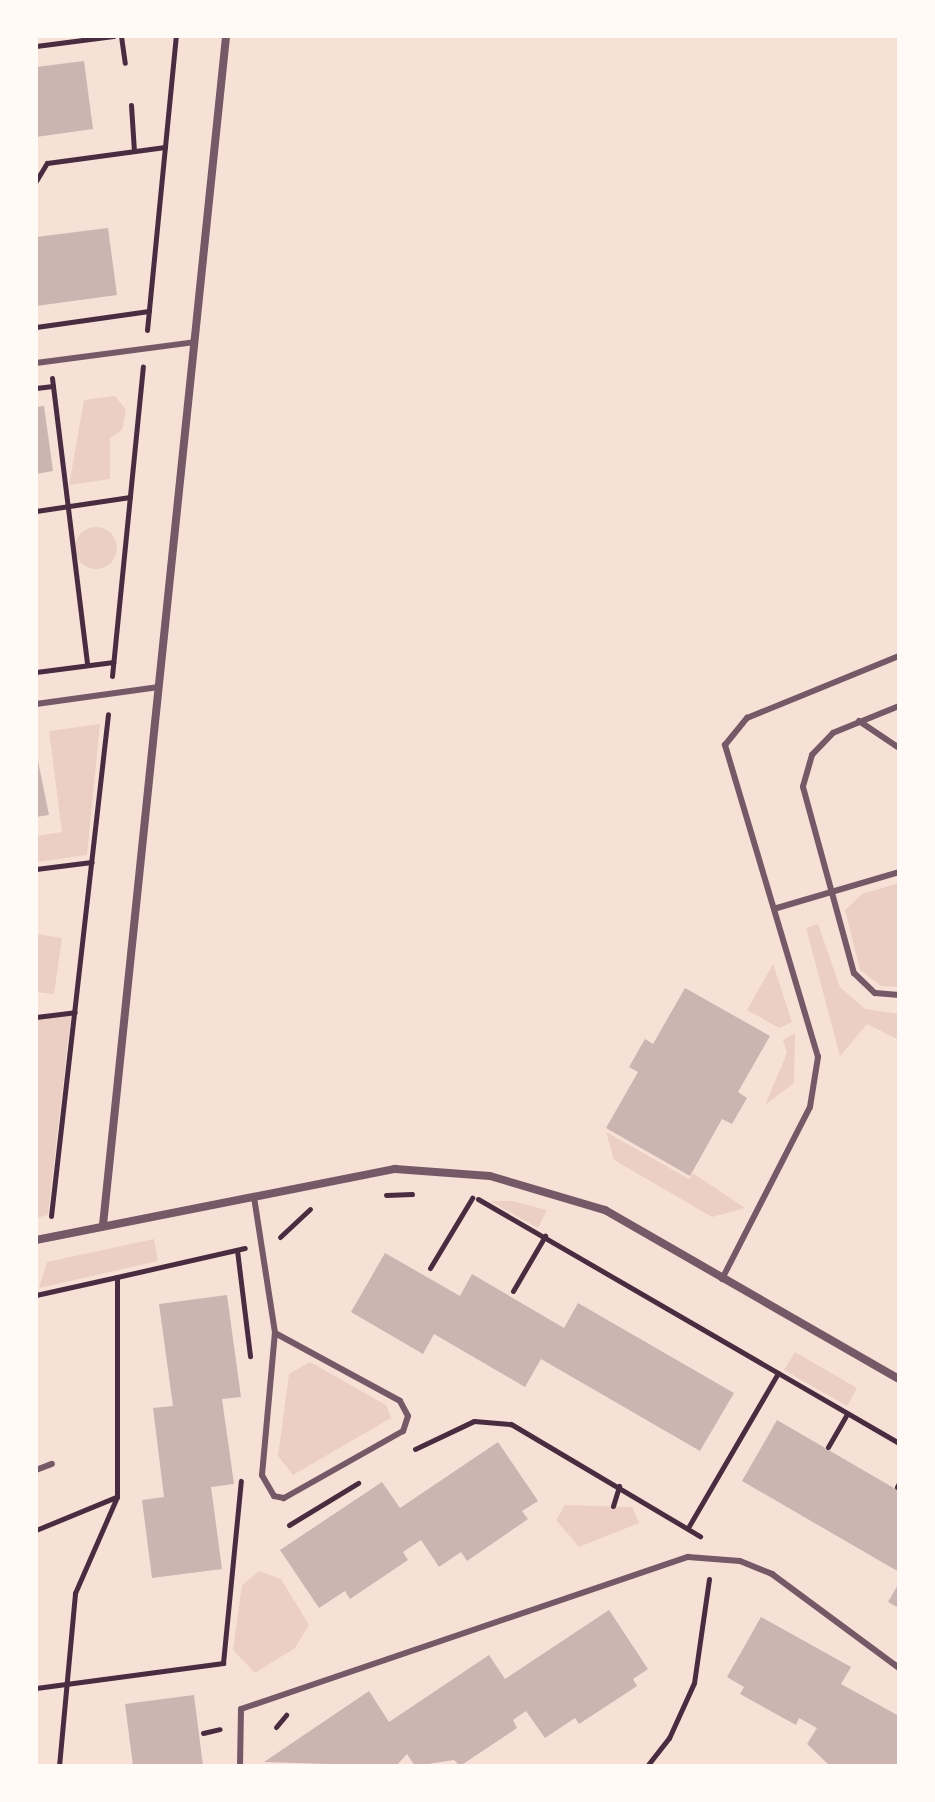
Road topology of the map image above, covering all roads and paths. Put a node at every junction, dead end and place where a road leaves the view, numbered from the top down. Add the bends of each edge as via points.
1 (113, 36) edge
2 (121, 36) edge
3 (176, 36) edge
4 (226, 36) edge
5 (36, 46) edge
6 (125, 63) dead end
7 (131, 105) dead end
8 (165, 147) junction
9 (134, 151) junction
10 (36, 181) edge
11 (149, 311) junction
12 (36, 327) edge
13 (195, 342) junction
14 (145, 348) junction
15 (50, 361) junction
16 (36, 363) edge
17 (53, 386) junction
18 (36, 388) edge
19 (130, 497) junction
20 (68, 506) junction
21 (36, 511) edge
22 (899, 656) edge
23 (113, 662) junction
24 (87, 665) junction
25 (36, 672) edge
26 (159, 687) junction
27 (110, 694) junction
28 (36, 704) edge
29 (899, 706) edge
30 (859, 721) junction
31 (899, 748) edge
32 (92, 862) junction
33 (36, 869) edge
34 (899, 872) edge
35 (831, 892) junction
36 (777, 908) junction
37 (899, 995) edge
38 (75, 1012) junction
39 (36, 1017) edge
40 (254, 1197) junction
41 (472, 1198) dead end
42 (36, 1223) edge
43 (103, 1225) junction
44 (545, 1236) dead end
45 (36, 1240) edge
46 (237, 1250) dead end
47 (430, 1268) dead end
48 (117, 1277) dead end
49 (722, 1279) junction
50 (513, 1291) dead end
51 (36, 1295) edge
52 (275, 1333) junction
53 (252, 1368) dead end
54 (778, 1373) dead end
55 (899, 1379) edge
56 (847, 1414) dead end
57 (828, 1447) dead end
58 (400, 1458) dead end
59 (52, 1464) dead end
60 (36, 1470) edge
61 (241, 1477) dead end
62 (363, 1481) dead end
63 (619, 1486) junction
64 (117, 1497) dead end
65 (613, 1506) dead end
66 (289, 1525) dead end
67 (689, 1526) junction
68 (36, 1530) edge
69 (700, 1536) dead end
70 (701, 1573) dead end
71 (710, 1574) junction
72 (721, 1577) dead end
73 (899, 1668) edge
74 (36, 1688) edge
75 (292, 1709) dead end
76 (276, 1727) dead end
77 (240, 1766) edge
78 (616, 1766) edge
79 (640, 1766) edge
80 (647, 1766) edge

1 - 5 path
2 - 6 path
3 - 8 path
4 - 13 street
7 - 9 path
8 - 9 path
8 - 11 path
9 - 10 path via 47,163
11 - 12 path
11 - 14 path
13 - 14 lane
13 - 26 street
14 - 15 lane
14 - 19 path
15 - 16 lane
15 - 17 path
17 - 18 path
17 - 20 path
19 - 20 path
19 - 23 path
20 - 21 path
20 - 24 path
22 - 36 lane via 747,718 725,745
23 - 24 path
23 - 27 path
24 - 25 path
26 - 27 lane
26 - 43 street
27 - 28 lane
27 - 32 path
29 - 30 lane
30 - 31 lane
30 - 35 lane via 812,755 803,787
32 - 33 path
32 - 38 path
34 - 35 lane
35 - 36 lane
35 - 37 lane via 863,987
36 - 49 lane via 812,1023 818,1085
38 - 39 path
38 - 42 path via 51,1220
40 - 43 street
40 - 49 street via 395,1169 490,1176 605,1210
40 - 52 lane
41 - 47 path
43 - 45 street
44 - 50 path
46 - 53 path
48 - 51 path
49 - 55 street
52 - 52 lane via 400,1401 409,1423 284,1498 274,1496 262,1475
54 - 67 path
56 - 57 path
58 - 63 path via 488,1419 511,1424
59 - 60 lane
61 - 74 path via 223,1663
62 - 66 path
63 - 65 path
63 - 67 path
64 - 68 path
67 - 69 path
70 - 71 path
71 - 72 path
71 - 80 path via 694,1683
73 - 77 lane via 772,1574 740,1561 688,1557 241,1709
75 - 76 path
78 - 79 path

